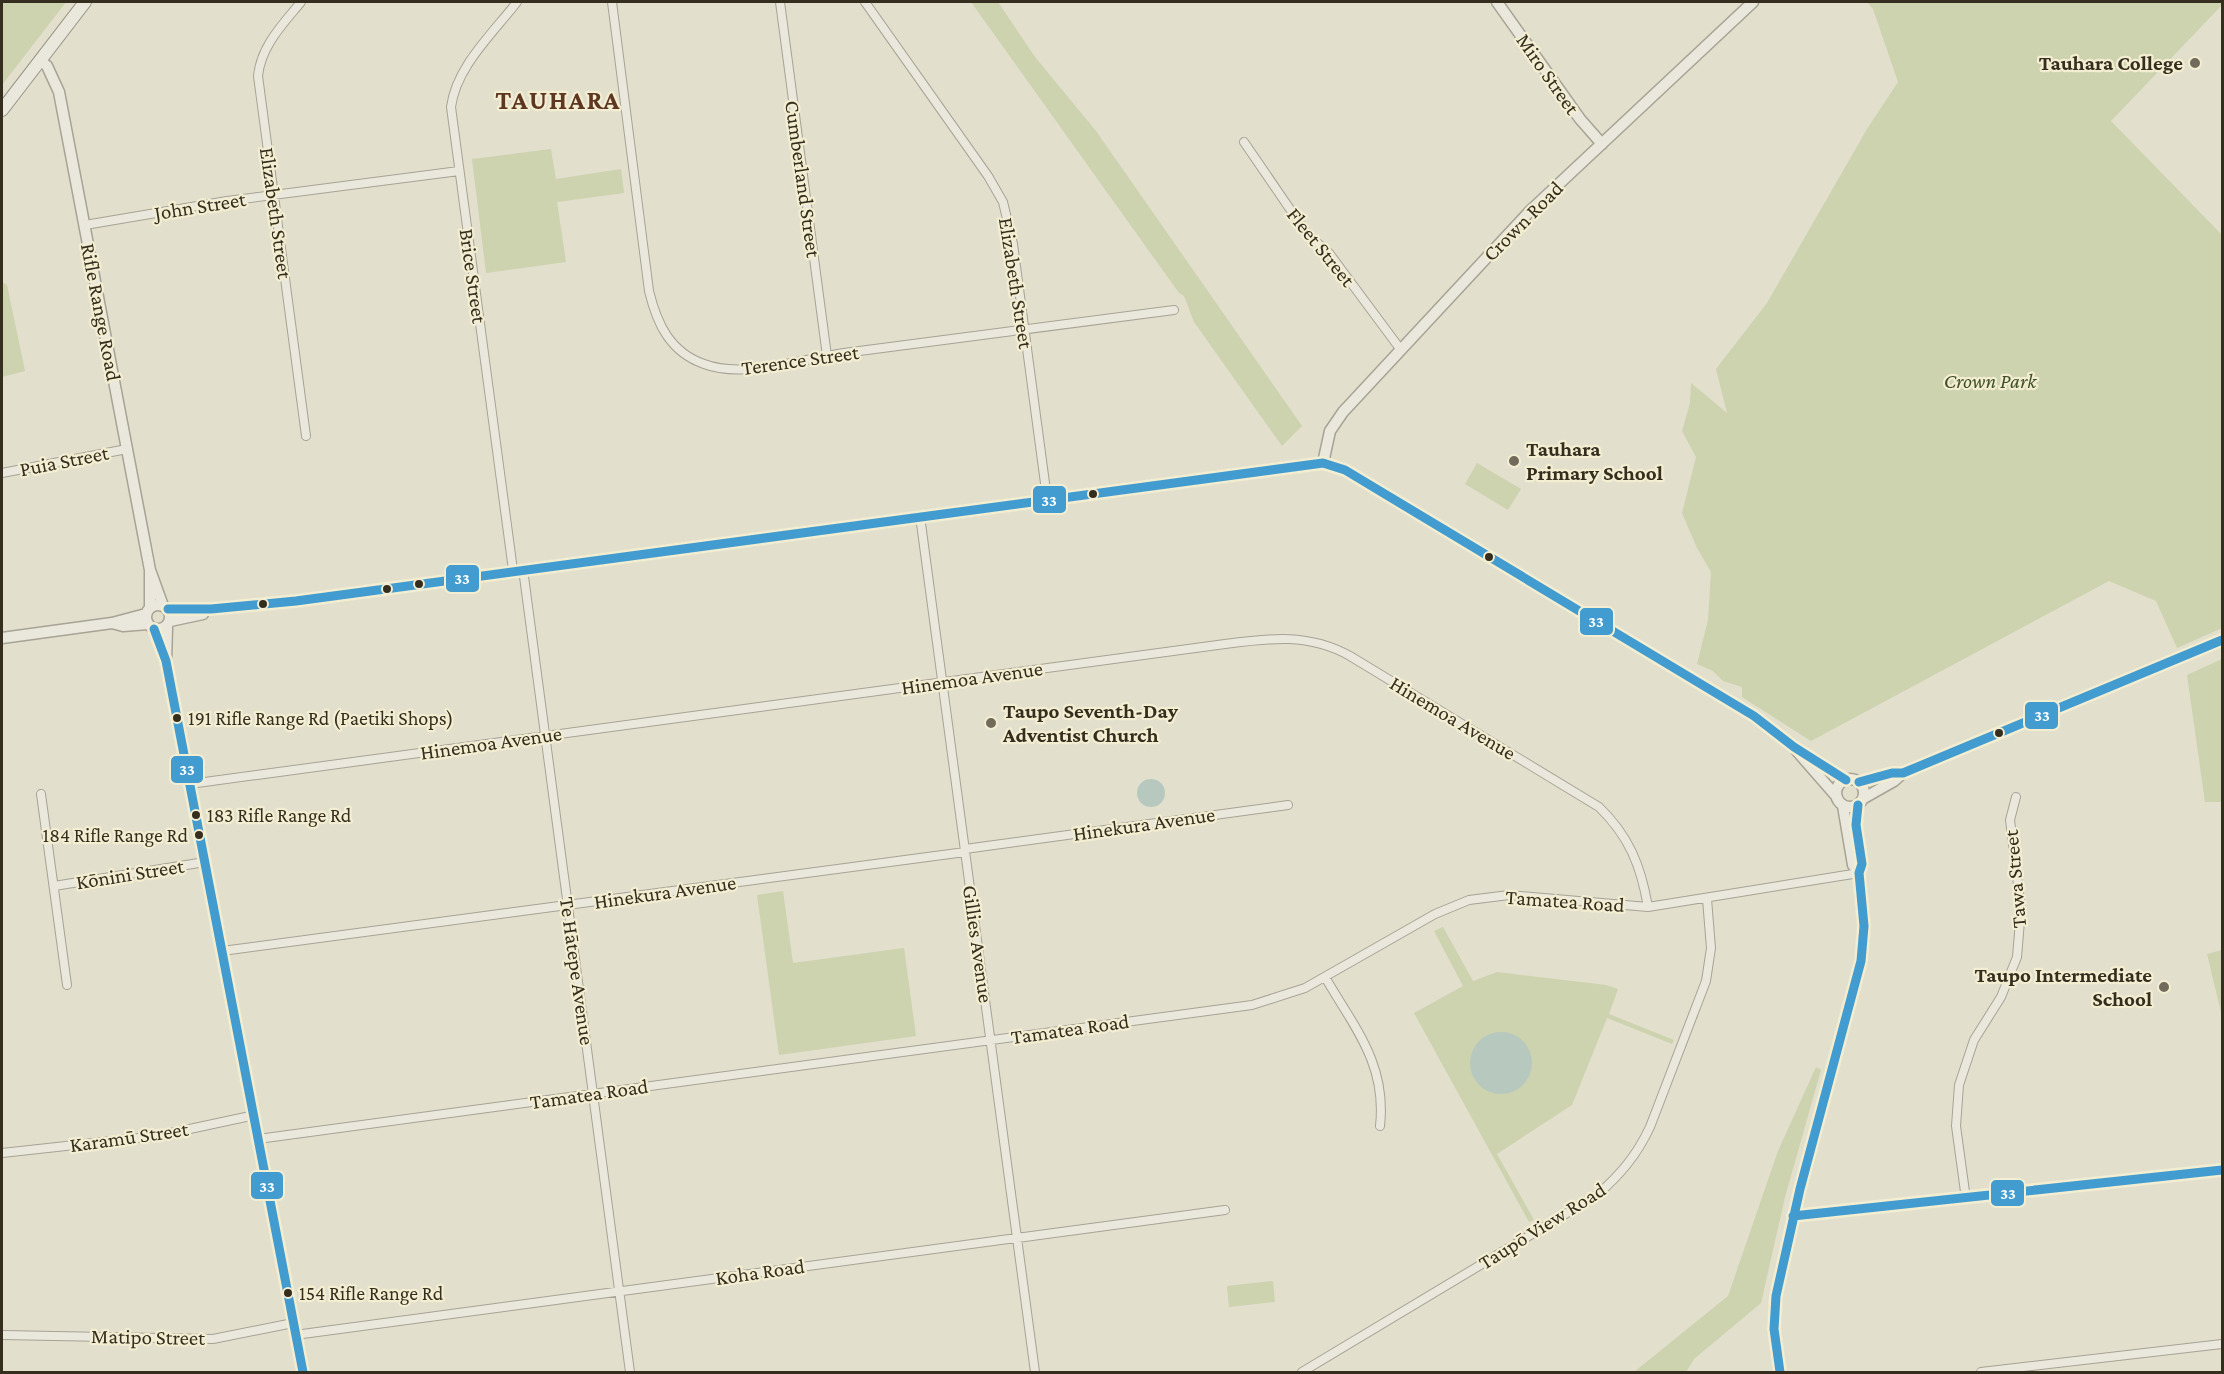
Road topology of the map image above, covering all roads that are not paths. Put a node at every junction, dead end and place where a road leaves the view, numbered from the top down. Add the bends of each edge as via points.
1 (86, 2) edge
2 (301, 2) edge
3 (517, 2) edge
4 (612, 2) edge
5 (780, 2) edge
6 (865, 2) edge
7 (1497, 2) edge
8 (1753, 2) edge
9 (40, 60) junction
10 (2, 110) edge
11 (1244, 142) dead end
12 (1602, 144) junction
13 (459, 171) junction
14 (274, 194) junction
15 (85, 225) junction
16 (1174, 310) dead end
17 (1024, 329) junction
18 (1401, 350) junction
19 (827, 356) junction
20 (306, 436) dead end
21 (127, 449) junction
22 (1323, 463) junction
23 (2, 473) edge
24 (1047, 498) junction
25 (920, 516) junction
26 (518, 569) junction
27 (150, 570) junction
28 (165, 607) junction
29 (211, 609) junction
30 (150, 619) junction
31 (168, 624) junction
32 (2, 638) edge
33 (2223, 640) edge
34 (166, 661) junction
35 (942, 682) junction
36 (546, 735) junction
37 (1794, 747) junction
38 (1903, 773) junction
39 (1846, 780) junction
40 (1859, 782) junction
41 (190, 783) junction
42 (41, 794) dead end
43 (2016, 797) dead end
44 (1840, 801) junction
45 (1861, 801) junction
46 (1288, 805) dead end
47 (965, 850) junction
48 (205, 862) junction
49 (1859, 873) junction
50 (54, 886) junction
51 (1707, 899) junction
52 (568, 905) junction
53 (1648, 907) junction
54 (222, 951) junction
55 (1325, 977) junction
56 (67, 985) dead end
57 (991, 1040) junction
58 (594, 1093) junction
59 (255, 1115) junction
60 (1380, 1126) dead end
61 (258, 1139) junction
62 (2, 1153) edge
63 (2223, 1170) edge
64 (1966, 1199) junction
65 (1225, 1210) dead end
66 (1793, 1216) junction
67 (1017, 1238) junction
68 (620, 1291) junction
69 (293, 1323) junction
70 (2, 1335) edge
71 (296, 1335) junction
72 (2223, 1344) edge
73 (303, 1372) edge
74 (630, 1372) edge
75 (1035, 1372) edge
76 (1302, 1372) edge
77 (1780, 1372) edge
78 (1981, 1372) edge

1 - 9 main road
2 - 14 street, Elizabeth Street via 269,43 259,66
3 - 13 street, Brice Street via 456,84 451,107
4 - 19 street, Terence Street via 649,291 659,326 678,349 716,368 747,369
5 - 19 street, Cumberland Street
6 - 17 street, Elizabeth Street via 1003,202 1014,244
7 - 12 street, Miro Street
8 - 12 street, Crown Road
9 - 10 main road
9 - 15 street, Rifle Range Road via 59,92
11 - 18 street, Fleet Street via 1307,234 1329,253
12 - 18 street, Crown Road via 1530,211
13 - 14 street, John Street
13 - 26 street, Brice Street
14 - 15 street, John Street
14 - 20 street, Elizabeth Street
15 - 21 street, Rifle Range Road
16 - 17 street, Terence Street
17 - 19 street, Terence Street
17 - 24 street, Elizabeth Street
18 - 22 street, Crown Road via 1336,421
21 - 23 street, Puia Street
21 - 27 street, Rifle Range Road
22 - 24 street
22 - 37 street via 1345,470 1723,697
24 - 25 street
25 - 26 street
25 - 35 street, Gillies Avenue
26 - 29 street via 296,601
26 - 36 street, Te Hātepe Avenue
27 - 28 street, Rifle Range Road
27 - 30 street, Rifle Range Road
28 - 29 street
28 - 30 street
28 - 31 street, Rifle Range Road
29 - 31 street
30 - 31 street
30 - 32 street
30 - 34 street, Rifle Range Road
31 - 34 street, Rifle Range Road
33 - 38 street
34 - 41 street, Rifle Range Road
35 - 36 street, Hinemoa Avenue
35 - 47 street, Gillies Avenue
35 - 53 street, Hinemoa Avenue via 1266,639 1318,642 1350,656 1599,807 1633,850
36 - 41 street, Hinemoa Avenue
36 - 52 street, Te Hātepe Avenue
37 - 39 street
37 - 44 street
38 - 40 street
38 - 45 street
39 - 40 street
39 - 44 street via 1837,789
40 - 45 street via 1864,789
41 - 48 street, Rifle Range Road
42 - 50 street, Kōnini Street
43 - 64 street, Tawa Street via 2010,820 2021,909 2017,957 2001,997 1974,1040 1959,1085 1956,1126
44 - 45 street via 1851,808
44 - 49 street via 1853,866
45 - 49 street via 1856,825 1862,864
46 - 47 street, Hinekura Avenue
47 - 52 street, Hinekura Avenue
47 - 57 street, Gillies Avenue
48 - 50 street, Kōnini Street
48 - 54 street, Rifle Range Road
49 - 51 street, Tamatea Road
49 - 66 street via 1864,926 1861,961
50 - 56 street, Kōnini Street
51 - 53 street, Tamatea Road
51 - 76 street, Taupō View Road via 1711,948 1699,1003 1642,1145 1616,1179 1597,1195
52 - 54 street, Hinekura Avenue
52 - 58 street, Te Hātepe Avenue
53 - 55 street, Tamatea Road via 1518,896 1469,900 1435,914
54 - 59 street, Rifle Range Road
55 - 57 street, Tamatea Road via 1288,995 1252,1005
55 - 60 street via 1372,1058 1380,1084
57 - 58 street, Tamatea Road
57 - 67 street, Gillies Avenue
58 - 61 street, Tamatea Road
58 - 68 street, Te Hātepe Avenue
59 - 61 street, Rifle Range Road
59 - 62 street, Karamū Street via 157,1136
61 - 69 street, Rifle Range Road
63 - 64 street
64 - 66 street
65 - 67 street, Koha Road
66 - 77 street via 1774,1315
67 - 68 street, Koha Road
67 - 75 street, Gillies Avenue
68 - 71 street, Koha Road
68 - 74 street, Te Hātepe Avenue
69 - 70 street, Matipo Street via 213,1339
69 - 71 street, Rifle Range Road
71 - 73 street, Rifle Range Road
72 - 78 street

